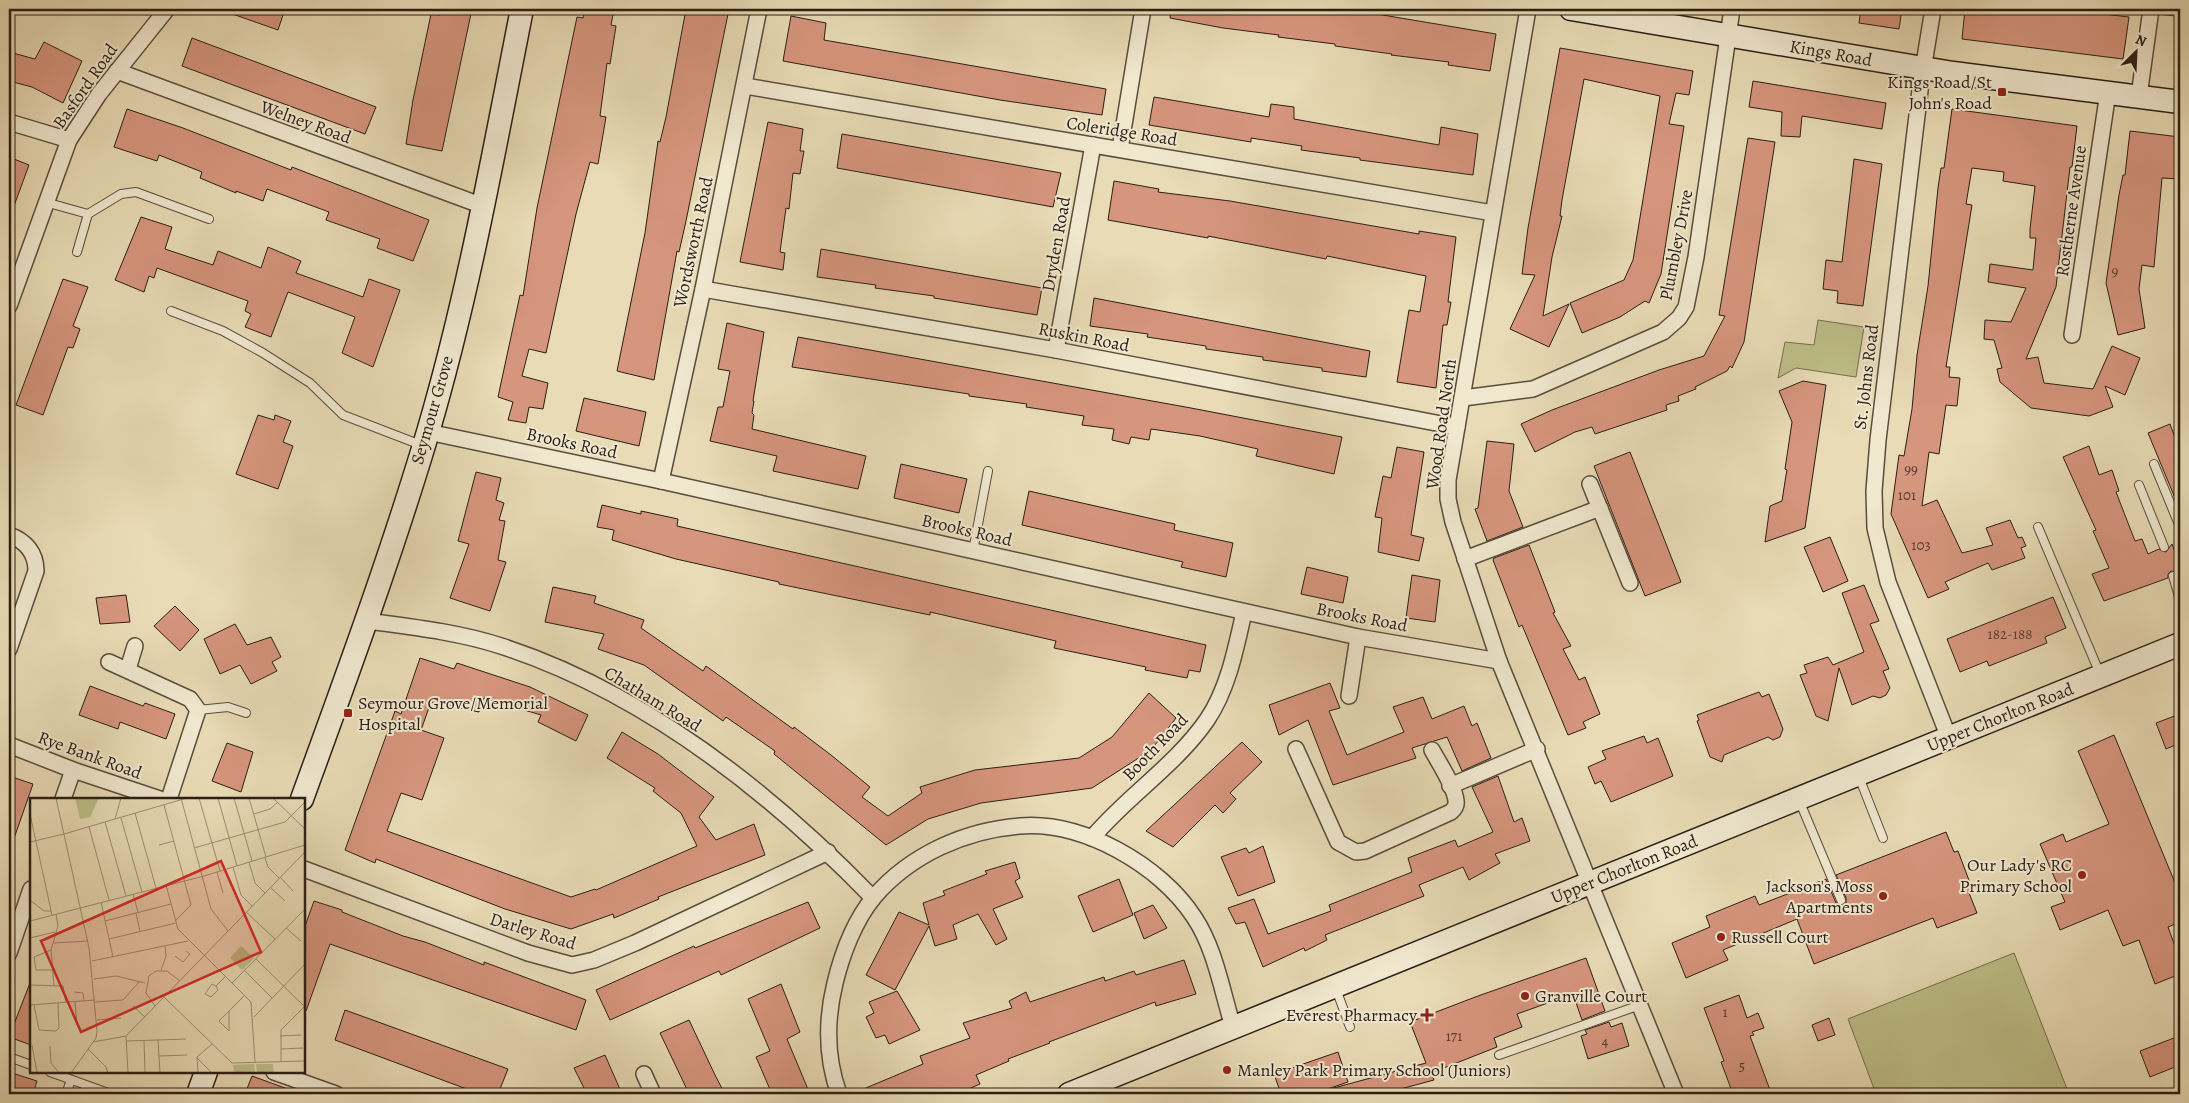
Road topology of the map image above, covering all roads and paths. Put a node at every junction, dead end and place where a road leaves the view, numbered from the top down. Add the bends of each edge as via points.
1 (167, 9) edge
2 (522, 9) edge
3 (760, 9) edge
4 (1143, 9) edge
5 (1528, 9) edge
6 (1571, 9) edge
7 (1732, 9) edge
8 (1933, 9) edge
9 (2153, 9) edge
10 (2180, 12) edge
11 (1728, 36) junction
12 (1924, 68) junction
13 (117, 72) junction
14 (745, 86) junction
15 (2108, 92) junction
16 (2139, 96) junction
17 (2180, 102) edge
18 (9, 122) edge
19 (69, 140) junction
20 (1093, 145) junction
21 (1120, 149) junction
22 (45, 202) junction
23 (483, 206) junction
24 (1493, 212) junction
25 (88, 214) junction
26 (209, 219) dead end
27 (77, 252) dead end
28 (703, 289) junction
29 (9, 306) edge
30 (170, 311) dead end
31 (2072, 335) dead end
32 (1056, 350) junction
33 (1463, 398) junction
34 (1456, 427) junction
35 (425, 439) junction
36 (2154, 464) dead end
37 (988, 471) dead end
38 (661, 481) junction
39 (1590, 484) dead end
40 (2139, 485) dead end
41 (1600, 508) junction
42 (2038, 527) dead end
43 (2180, 527) edge
44 (9, 535) edge
45 (2164, 547) dead end
46 (973, 551) junction
47 (1465, 559) junction
48 (2173, 576) dead end
49 (1630, 583) dead end
50 (2180, 600) edge
51 (1244, 612) junction
52 (367, 621) junction
53 (1358, 637) junction
54 (2180, 644) edge
55 (135, 646) dead end
56 (9, 649) edge
57 (1500, 661) junction
58 (109, 662) dead end
59 (128, 669) junction
60 (2101, 676) junction
61 (1349, 696) dead end
62 (198, 710) junction
63 (246, 713) dead end
64 (1949, 738) junction
65 (9, 745) edge
66 (1296, 749) dead end
67 (1537, 749) junction
68 (1432, 750) dead end
69 (73, 770) junction
70 (1858, 775) junction
71 (1450, 786) junction
72 (63, 798) edge
73 (157, 798) edge
74 (169, 798) edge
75 (302, 798) edge
76 (1799, 799) junction
77 (1092, 838) junction
78 (1883, 838) dead end
79 (828, 852) junction
80 (305, 869) edge
81 (1590, 883) junction
82 (30, 892) edge
83 (873, 898) junction
84 (1840, 900) dead end
85 (9, 953) edge
86 (1335, 986) junction
87 (1640, 1005) junction
88 (1233, 1027) junction
89 (1350, 1027) dead end
90 (1499, 1055) dead end
91 (9, 1057) edge
92 (30, 1065) edge
93 (53, 1073) edge
94 (206, 1073) edge
95 (277, 1073) edge
96 (644, 1074) dead end
97 (71, 1080) junction
98 (66, 1094) edge
99 (111, 1094) edge
100 (198, 1094) edge
101 (336, 1094) edge
102 (653, 1094) edge
103 (839, 1094) edge
104 (1069, 1094) edge
105 (1676, 1094) edge

1 - 13 street, Basford Road
2 - 23 main road, Seymour Grove
3 - 14 street, Wordsworth Road
4 - 21 street
5 - 24 street, Wood Road North
6 - 11 main road, Kings Road
7 - 11 street, Plumbley Drive
8 - 12 street, St. Johns Road
9 - 10 lane
9 - 16 street
11 - 12 main road, Kings Road
11 - 33 street, Plumbley Drive via 1696,257 1686,307 1679,318 1663,332 1533,389
12 - 15 main road, Kings Road
12 - 64 street, St. Johns Road via 1878,440 1875,528 1888,582
13 - 19 street, Basford Road
13 - 23 street, Welney Road
14 - 20 street, Coleridge Road
14 - 28 street, Wordsworth Road
15 - 16 main road, Kings Road
15 - 31 street, Rostherne Avenue
16 - 17 main road, Kings Road
18 - 19 street
19 - 22 street, Basford Road
20 - 21 street, Coleridge Road
20 - 32 street, Dryden Road
21 - 24 street, Coleridge Road
22 - 25 lane
22 - 29 street, Basford Road
23 - 35 main road, Seymour Grove via 465,291
24 - 33 street, Wood Road North
25 - 26 lane via 121,194 136,192
25 - 27 lane
28 - 32 street, Ruskin Road
28 - 38 street, Wordsworth Road
30 - 35 lane via 223,331 262,353 310,383 343,415
32 - 34 street, Ruskin Road
33 - 34 street, Wood Road North
34 - 47 street, Wood Road North via 1448,499
35 - 38 street, Brooks Road
35 - 52 main road, Seymour Grove
36 - 43 lane
37 - 46 lane
38 - 46 street, Brooks Road
39 - 41 street
40 - 45 lane
41 - 47 street
41 - 49 street
42 - 60 lane
44 - 56 street via 32,550 36,571
46 - 51 street, Brooks Road
47 - 57 street, Wood Road North
48 - 50 lane
51 - 53 street, Brooks Road
51 - 77 street, Booth Road via 1234,656 1207,719 1179,755 1106,821
52 - 75 main road, Seymour Grove
52 - 79 street, Chatham Road via 436,630 500,646 608,692 660,721 736,776
53 - 57 street, Brooks Road
53 - 61 street
54 - 60 main road, Upper Chorlton Road
55 - 59 street
57 - 67 street, Wood Road North
58 - 59 street
59 - 62 street via 190,699
60 - 64 main road, Upper Chorlton Road
62 - 63 lane via 228,707
62 - 74 street
64 - 70 main road, Upper Chorlton Road
65 - 69 street, Rye Bank Road
66 - 71 street via 1338,842 1356,852 1366,851 1451,812 1456,801
67 - 71 street
67 - 81 street, Wood Road North
68 - 71 street
69 - 72 street
69 - 73 street, Rye Bank Road
70 - 76 main road, Upper Chorlton Road
70 - 78 lane
76 - 81 main road, Upper Chorlton Road
76 - 84 lane
77 - 83 street via 1040,826 977,833 947,843 922,858 894,876
77 - 88 street via 1150,869 1173,889 1195,918 1209,946
79 - 80 street, Darley Road via 635,943 572,966 528,953
79 - 83 street, Chatham Road
81 - 86 main road, Upper Chorlton Road
81 - 87 street, Wood Road North
82 - 85 street
83 - 103 street via 846,946 830,1002 828,1037 833,1077
86 - 88 main road, Upper Chorlton Road
86 - 89 lane
87 - 90 lane
87 - 105 street, Wood Road North
88 - 104 main road, Upper Chorlton Road
91 - 92 lane
93 - 97 lane
94 - 100 main road
95 - 101 street
96 - 102 street
97 - 98 lane
97 - 99 lane

